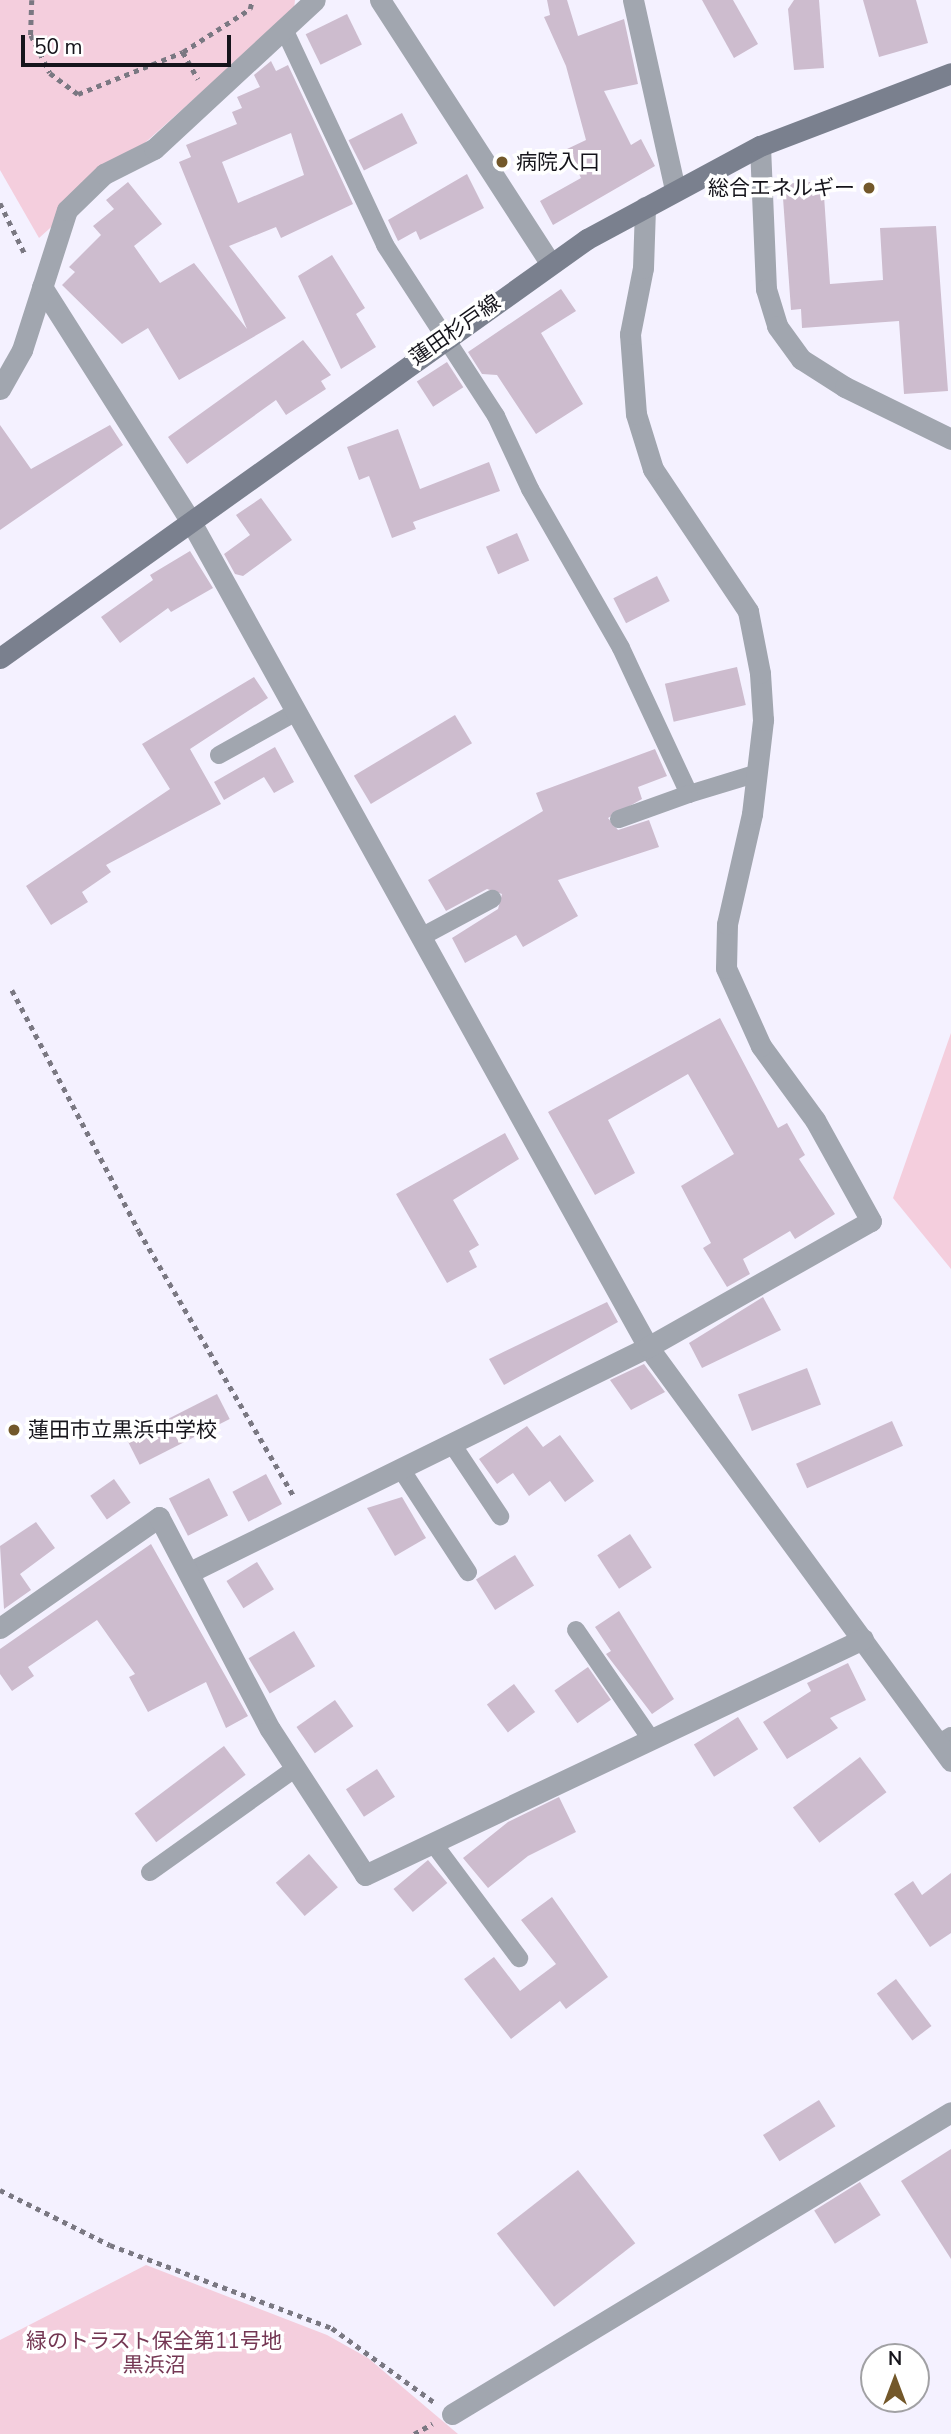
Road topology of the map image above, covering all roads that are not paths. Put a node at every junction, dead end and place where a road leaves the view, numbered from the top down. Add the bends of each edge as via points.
1 (315, 0) edge
2 (380, 0) edge
3 (633, 0) edge
4 (284, 29) junction
5 (951, 73) edge
6 (760, 146) junction
7 (674, 189) junction
8 (645, 207) junction
9 (550, 263) junction
10 (42, 287) junction
11 (446, 336) junction
12 (0, 389) edge
13 (951, 439) edge
14 (190, 520) junction
15 (0, 658) edge
16 (296, 712) junction
17 (219, 755) dead end
18 (755, 774) junction
19 (689, 794) junction
20 (619, 819) dead end
21 (492, 899) dead end
22 (421, 937) junction
23 (648, 1347) junction
24 (452, 1444) junction
25 (401, 1469) junction
26 (500, 1516) dead end
27 (190, 1572) junction
28 (468, 1572) dead end
29 (0, 1628) edge
30 (576, 1630) dead end
31 (863, 1639) junction
32 (651, 1740) junction
33 (945, 1740) edge
34 (951, 1761) edge
35 (296, 1768) junction
36 (433, 1843) junction
37 (150, 1872) dead end
38 (519, 1958) dead end
39 (951, 2112) edge
40 (452, 2414) road end

1 - 4 street
2 - 9 street
3 - 7 street
4 - 10 street via 154,149 104,174 67,210
4 - 11 lane via 385,245
5 - 6 main road, 蓮田杉戸線
6 - 7 main road, 蓮田杉戸線
6 - 13 street via 766,289 777,326 801,359
7 - 8 main road, 蓮田杉戸線
8 - 9 main road, 蓮田杉戸線
8 - 18 street via 643,268 630,334 636,414 653,469 748,611 764,720
9 - 11 main road, 蓮田杉戸線
10 - 12 street via 22,350
10 - 14 street
11 - 14 main road, 蓮田杉戸線
11 - 19 lane via 496,416 530,489 621,648
14 - 15 main road, 蓮田杉戸線
14 - 16 street
16 - 17 lane
16 - 22 street
18 - 19 lane
18 - 23 street via 727,924 726,968 761,1046 815,1120 871,1221
19 - 20 lane
21 - 22 lane
22 - 23 street
23 - 24 street
23 - 31 street
24 - 25 street
24 - 26 lane
25 - 27 street
25 - 28 lane
27 - 29 street via 159,1517
27 - 35 street
30 - 32 lane
31 - 32 street
31 - 33 street
32 - 36 street
33 - 34 street
35 - 36 street via 365,1875
35 - 37 lane
36 - 38 lane
39 - 40 street

